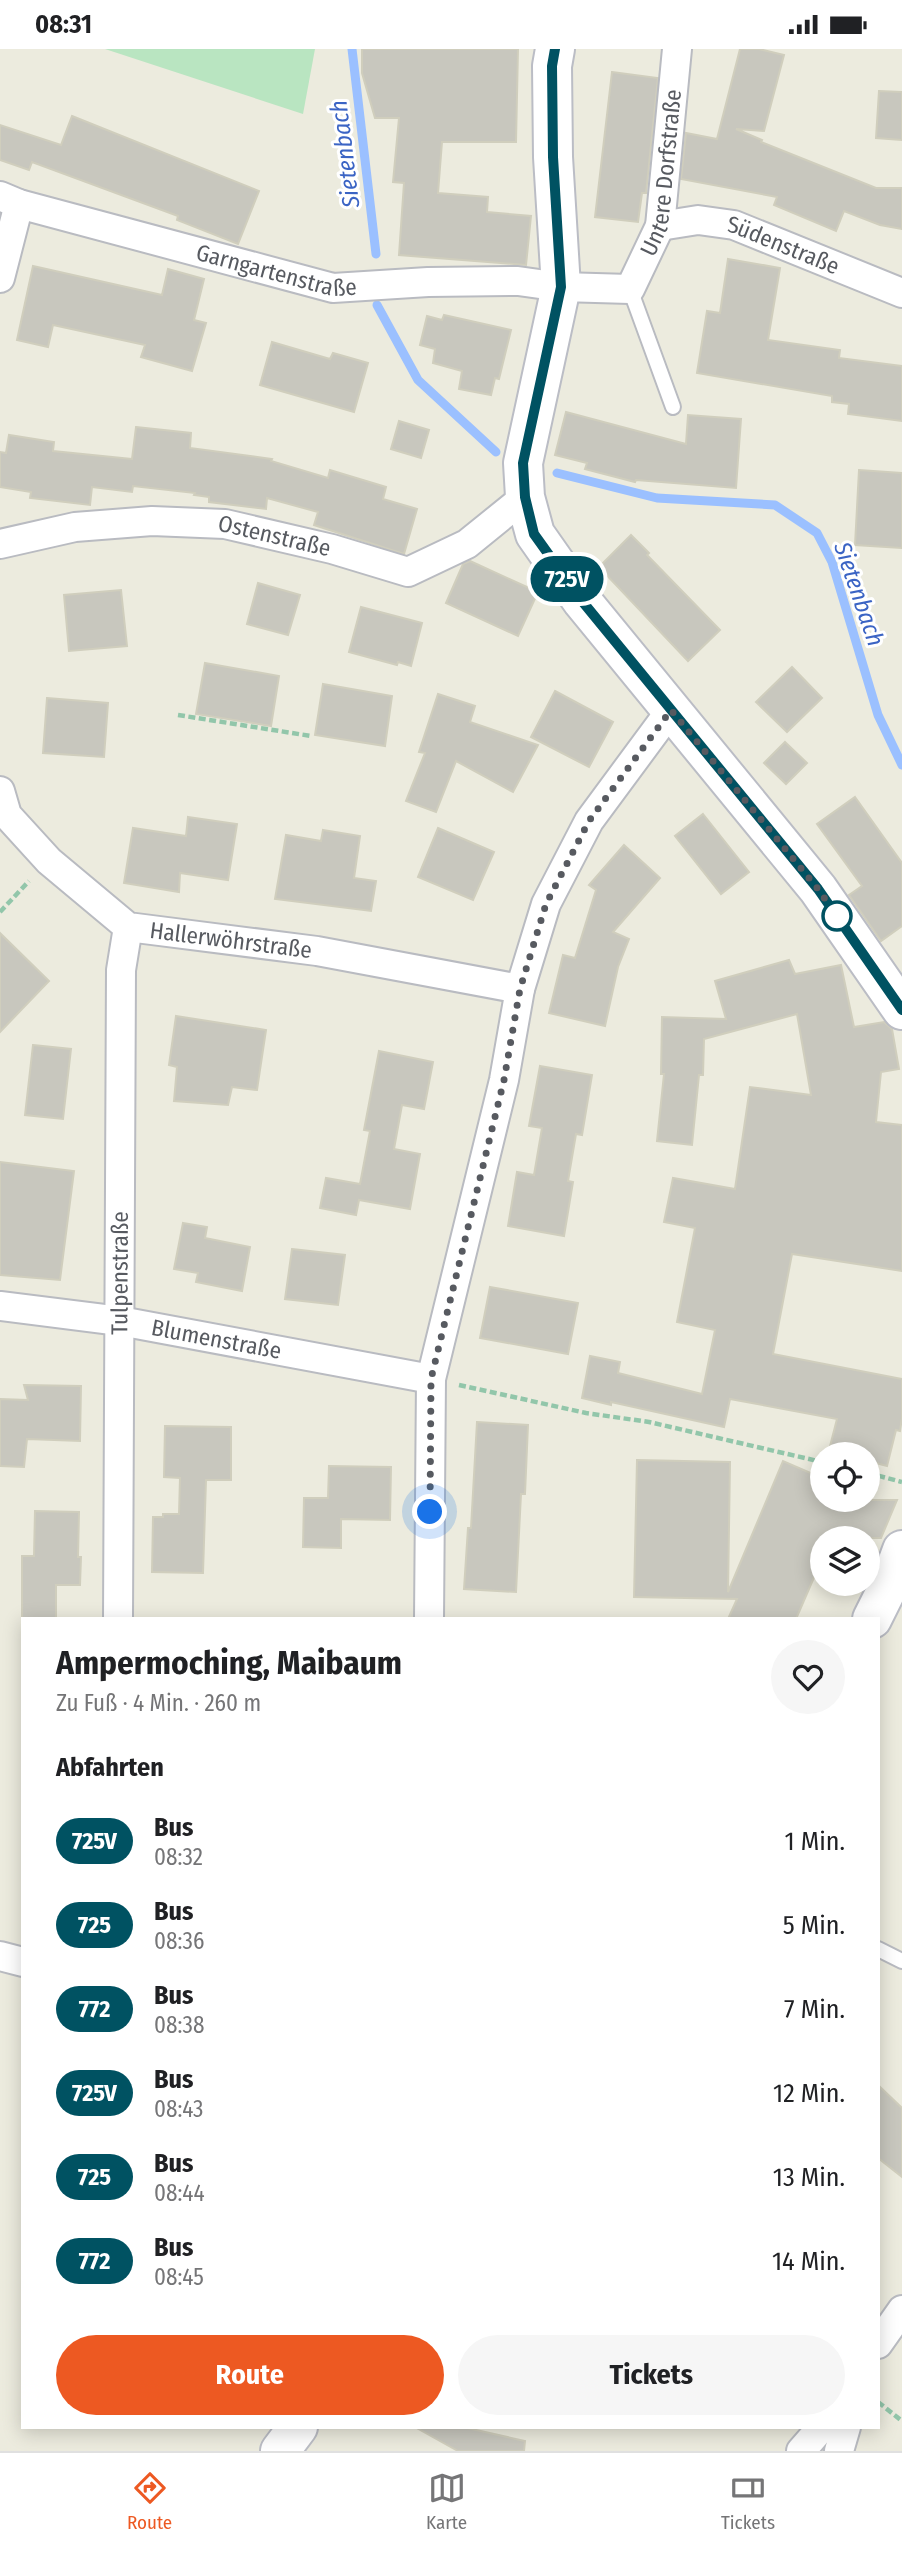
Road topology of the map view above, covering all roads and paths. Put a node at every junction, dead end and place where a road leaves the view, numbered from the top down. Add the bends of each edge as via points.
1 (555, 49) edge
2 (677, 49) edge
3 (9, 200) edge
4 (660, 226) junction
5 (0, 278) edge
6 (561, 287) junction
7 (630, 289) junction
8 (902, 293) edge
9 (673, 407) dead end
10 (525, 497) junction
11 (0, 544) edge
12 (671, 710) junction
13 (178, 715) dead end
14 (311, 737) dead end
15 (0, 791) edge
16 (49, 861) junction
17 (0, 912) edge
18 (128, 927) junction
19 (520, 989) junction
20 (902, 1010) edge
21 (0, 1306) edge
22 (120, 1321) junction
23 (431, 1379) junction
24 (810, 1459) edge
25 (880, 1476) edge
26 (902, 1482) edge
27 (902, 1550) edge
28 (118, 1617) edge
29 (429, 1617) edge
30 (873, 1617) edge
31 (880, 1950) edge
32 (0, 1956) edge
33 (21, 1961) edge
34 (902, 1961) edge
35 (902, 2310) edge
36 (880, 2341) edge
37 (880, 2404) edge
38 (902, 2420) edge
39 (296, 2429) edge
40 (820, 2429) edge
41 (845, 2429) edge
42 (280, 2451) edge
43 (801, 2451) edge
44 (839, 2451) edge

1 - 6 main road via 553,157
2 - 4 street, Untere Dorfstraße
3 - 5 street
3 - 6 street, Garngartenstraße via 333,288 519,281
4 - 7 street, Untere Dorfstraße
4 - 8 street, Südenstraße via 698,220 734,225
6 - 7 street
6 - 10 main road via 523,463
7 - 9 lane
10 - 11 street, Ostenstraße via 467,544 408,572 225,524 139,522 75,527
10 - 12 main road via 534,534
12 - 19 street via 589,821 546,904
12 - 20 main road via 818,889
13 - 14 path
15 - 16 street, Hallerwöhrstraße via 7,815
16 - 17 path
16 - 18 street, Hallerwöhrstraße
18 - 19 street, Hallerwöhrstraße via 317,951
18 - 22 street, Tulpenstraße via 121,970
19 - 23 street via 504,1080
21 - 22 street, Blumenstraße
22 - 23 street, Blumenstraße
22 - 28 street, Tulpenstraße
23 - 24 path
23 - 29 street
25 - 26 path
27 - 30 main road
31 - 34 lane
32 - 33 street
35 - 36 street
37 - 38 path
39 - 42 main road
40 - 43 street
41 - 44 street

